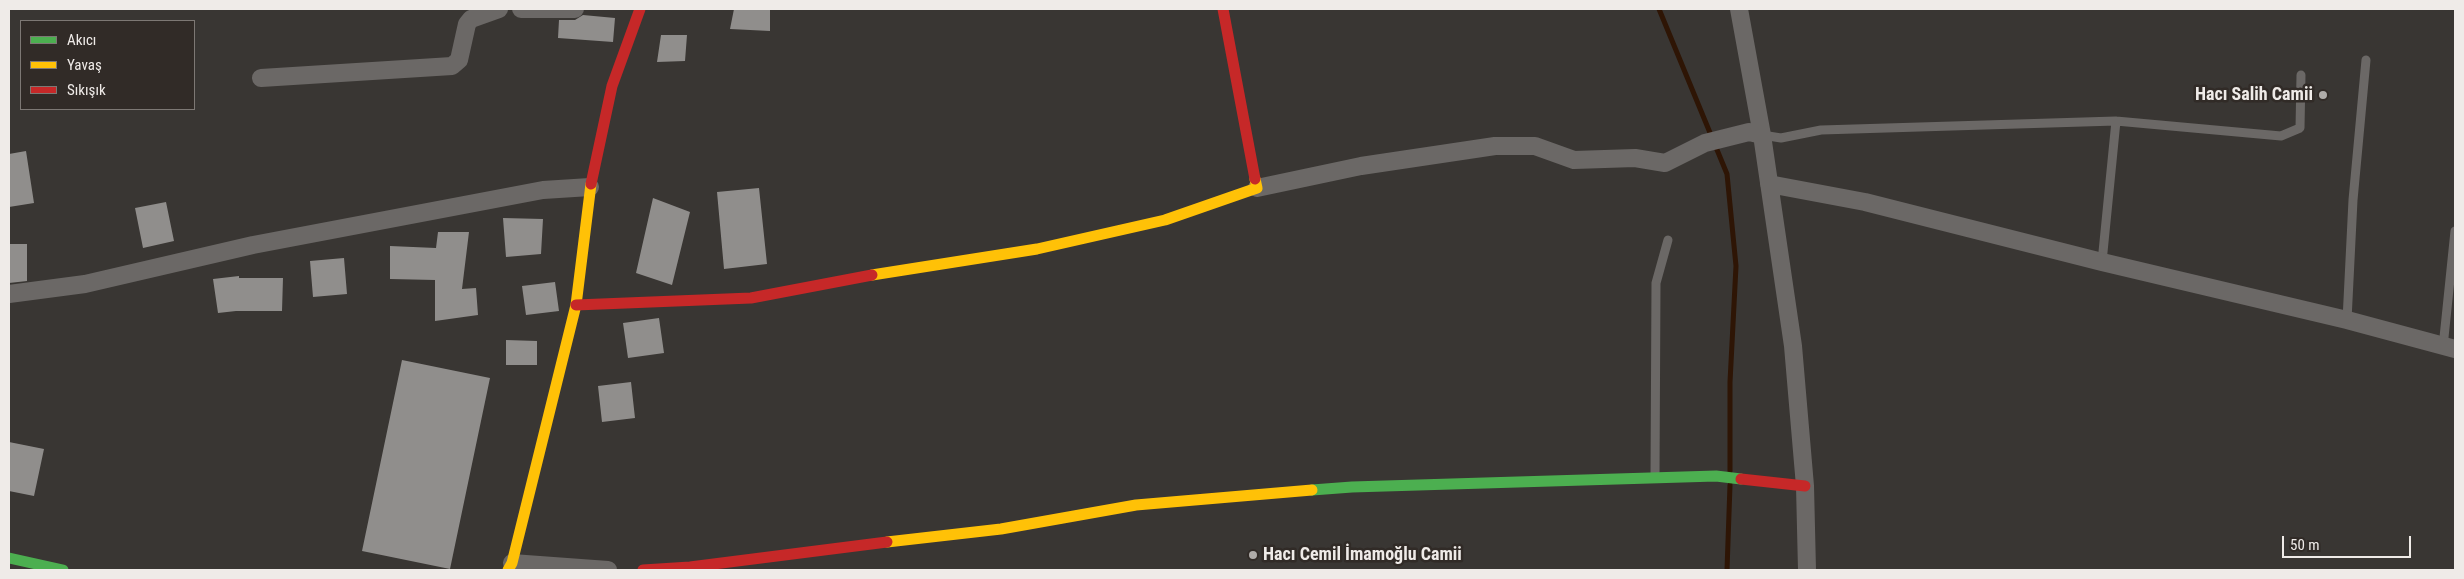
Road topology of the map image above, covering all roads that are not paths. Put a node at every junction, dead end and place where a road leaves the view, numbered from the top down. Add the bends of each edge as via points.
1 (499, 9) edge
2 (521, 9) edge
3 (575, 9) edge
4 (640, 9) edge
5 (1223, 9) edge
6 (1739, 9) edge
7 (2366, 60) dead end
8 (2301, 75) dead end
9 (261, 78) dead end
10 (2116, 121) junction
11 (1762, 136) junction
12 (1769, 184) junction
13 (590, 187) junction
14 (1257, 188) junction
15 (2455, 231) edge
16 (1668, 240) dead end
17 (2102, 262) junction
18 (9, 294) edge
19 (576, 305) junction
20 (2347, 320) junction
21 (2449, 348) edge
22 (1655, 479) junction
23 (1806, 486) junction
24 (9, 558) edge
25 (510, 567) edge
26 (63, 570) edge
27 (608, 570) edge
28 (643, 570) edge
29 (1807, 570) edge

1 - 9 street via 471,19 459,60 452,66
2 - 3 street
4 - 13 main road via 612,86
5 - 14 main road
6 - 11 street
7 - 20 lane via 2353,200
8 - 10 lane via 2300,128 2282,136
10 - 11 lane via 1821,130 1781,138
10 - 17 lane
11 - 12 street
11 - 14 street via 1749,132 1705,143 1665,163 1634,158 1574,160 1535,146 1495,146 1361,166
12 - 17 street via 1865,202
12 - 23 street via 1793,346
13 - 18 street via 543,190 253,245 85,284
13 - 19 main road
14 - 19 main road via 1165,220 1037,249 751,298
15 - 21 lane
16 - 22 lane via 1656,283
17 - 20 street
19 - 25 main road
20 - 21 street
22 - 23 main road via 1716,476
22 - 28 main road via 1352,487 1136,505 1001,529
23 - 29 street
24 - 26 main road
25 - 27 street

